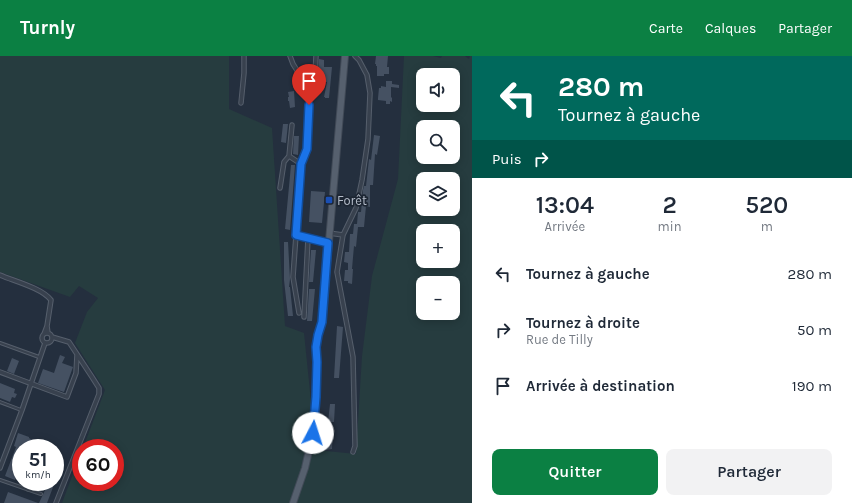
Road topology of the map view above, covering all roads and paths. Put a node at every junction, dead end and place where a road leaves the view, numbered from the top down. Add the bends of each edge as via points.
1 (244, 56) edge
2 (290, 56) edge
3 (316, 56) edge
4 (346, 56) edge
5 (355, 56) edge
6 (310, 91) junction
7 (241, 103) dead end
8 (292, 125) dead end
9 (289, 156) junction
10 (301, 164) junction
11 (280, 188) dead end
12 (329, 233) junction
13 (296, 235) junction
14 (343, 235) junction
15 (308, 238) junction
16 (328, 243) junction
17 (0, 276) edge
18 (299, 313) dead end
19 (304, 317) dead end
20 (46, 334) junction
21 (52, 337) junction
22 (0, 343) edge
23 (45, 343) junction
24 (77, 354) junction
25 (40, 358) junction
26 (0, 372) edge
27 (32, 384) junction
28 (0, 402) edge
29 (22, 410) junction
30 (353, 452) dead end
31 (0, 468) edge
32 (0, 480) edge
33 (12, 484) edge
34 (31, 491) edge
35 (40, 494) dead end
36 (56, 503) edge
37 (293, 503) edge

1 - 7 street
2 - 6 street
3 - 6 street via 315,75
4 - 12 main road
5 - 14 street via 367,75 370,93 368,139 356,208
6 - 10 street via 307,149
8 - 9 street
9 - 10 street
9 - 11 street via 284,162
10 - 13 street
12 - 14 street
12 - 16 main road
13 - 15 street
13 - 18 street via 293,277
14 - 30 street via 337,272 353,357
15 - 16 street
15 - 19 street
16 - 37 main road via 322,322 316,347 317,383 313,433 306,468
17 - 20 street via 39,290 48,296 51,300
20 - 21 street
20 - 23 street via 42,338
21 - 23 street via 50,342
21 - 24 street via 69,342
22 - 25 lane
23 - 25 street
24 - 27 street via 76,373 67,397
24 - 36 street via 98,388 99,394
25 - 27 street
26 - 27 street
27 - 29 street
28 - 29 lane
29 - 31 street
32 - 33 lane
34 - 35 lane

